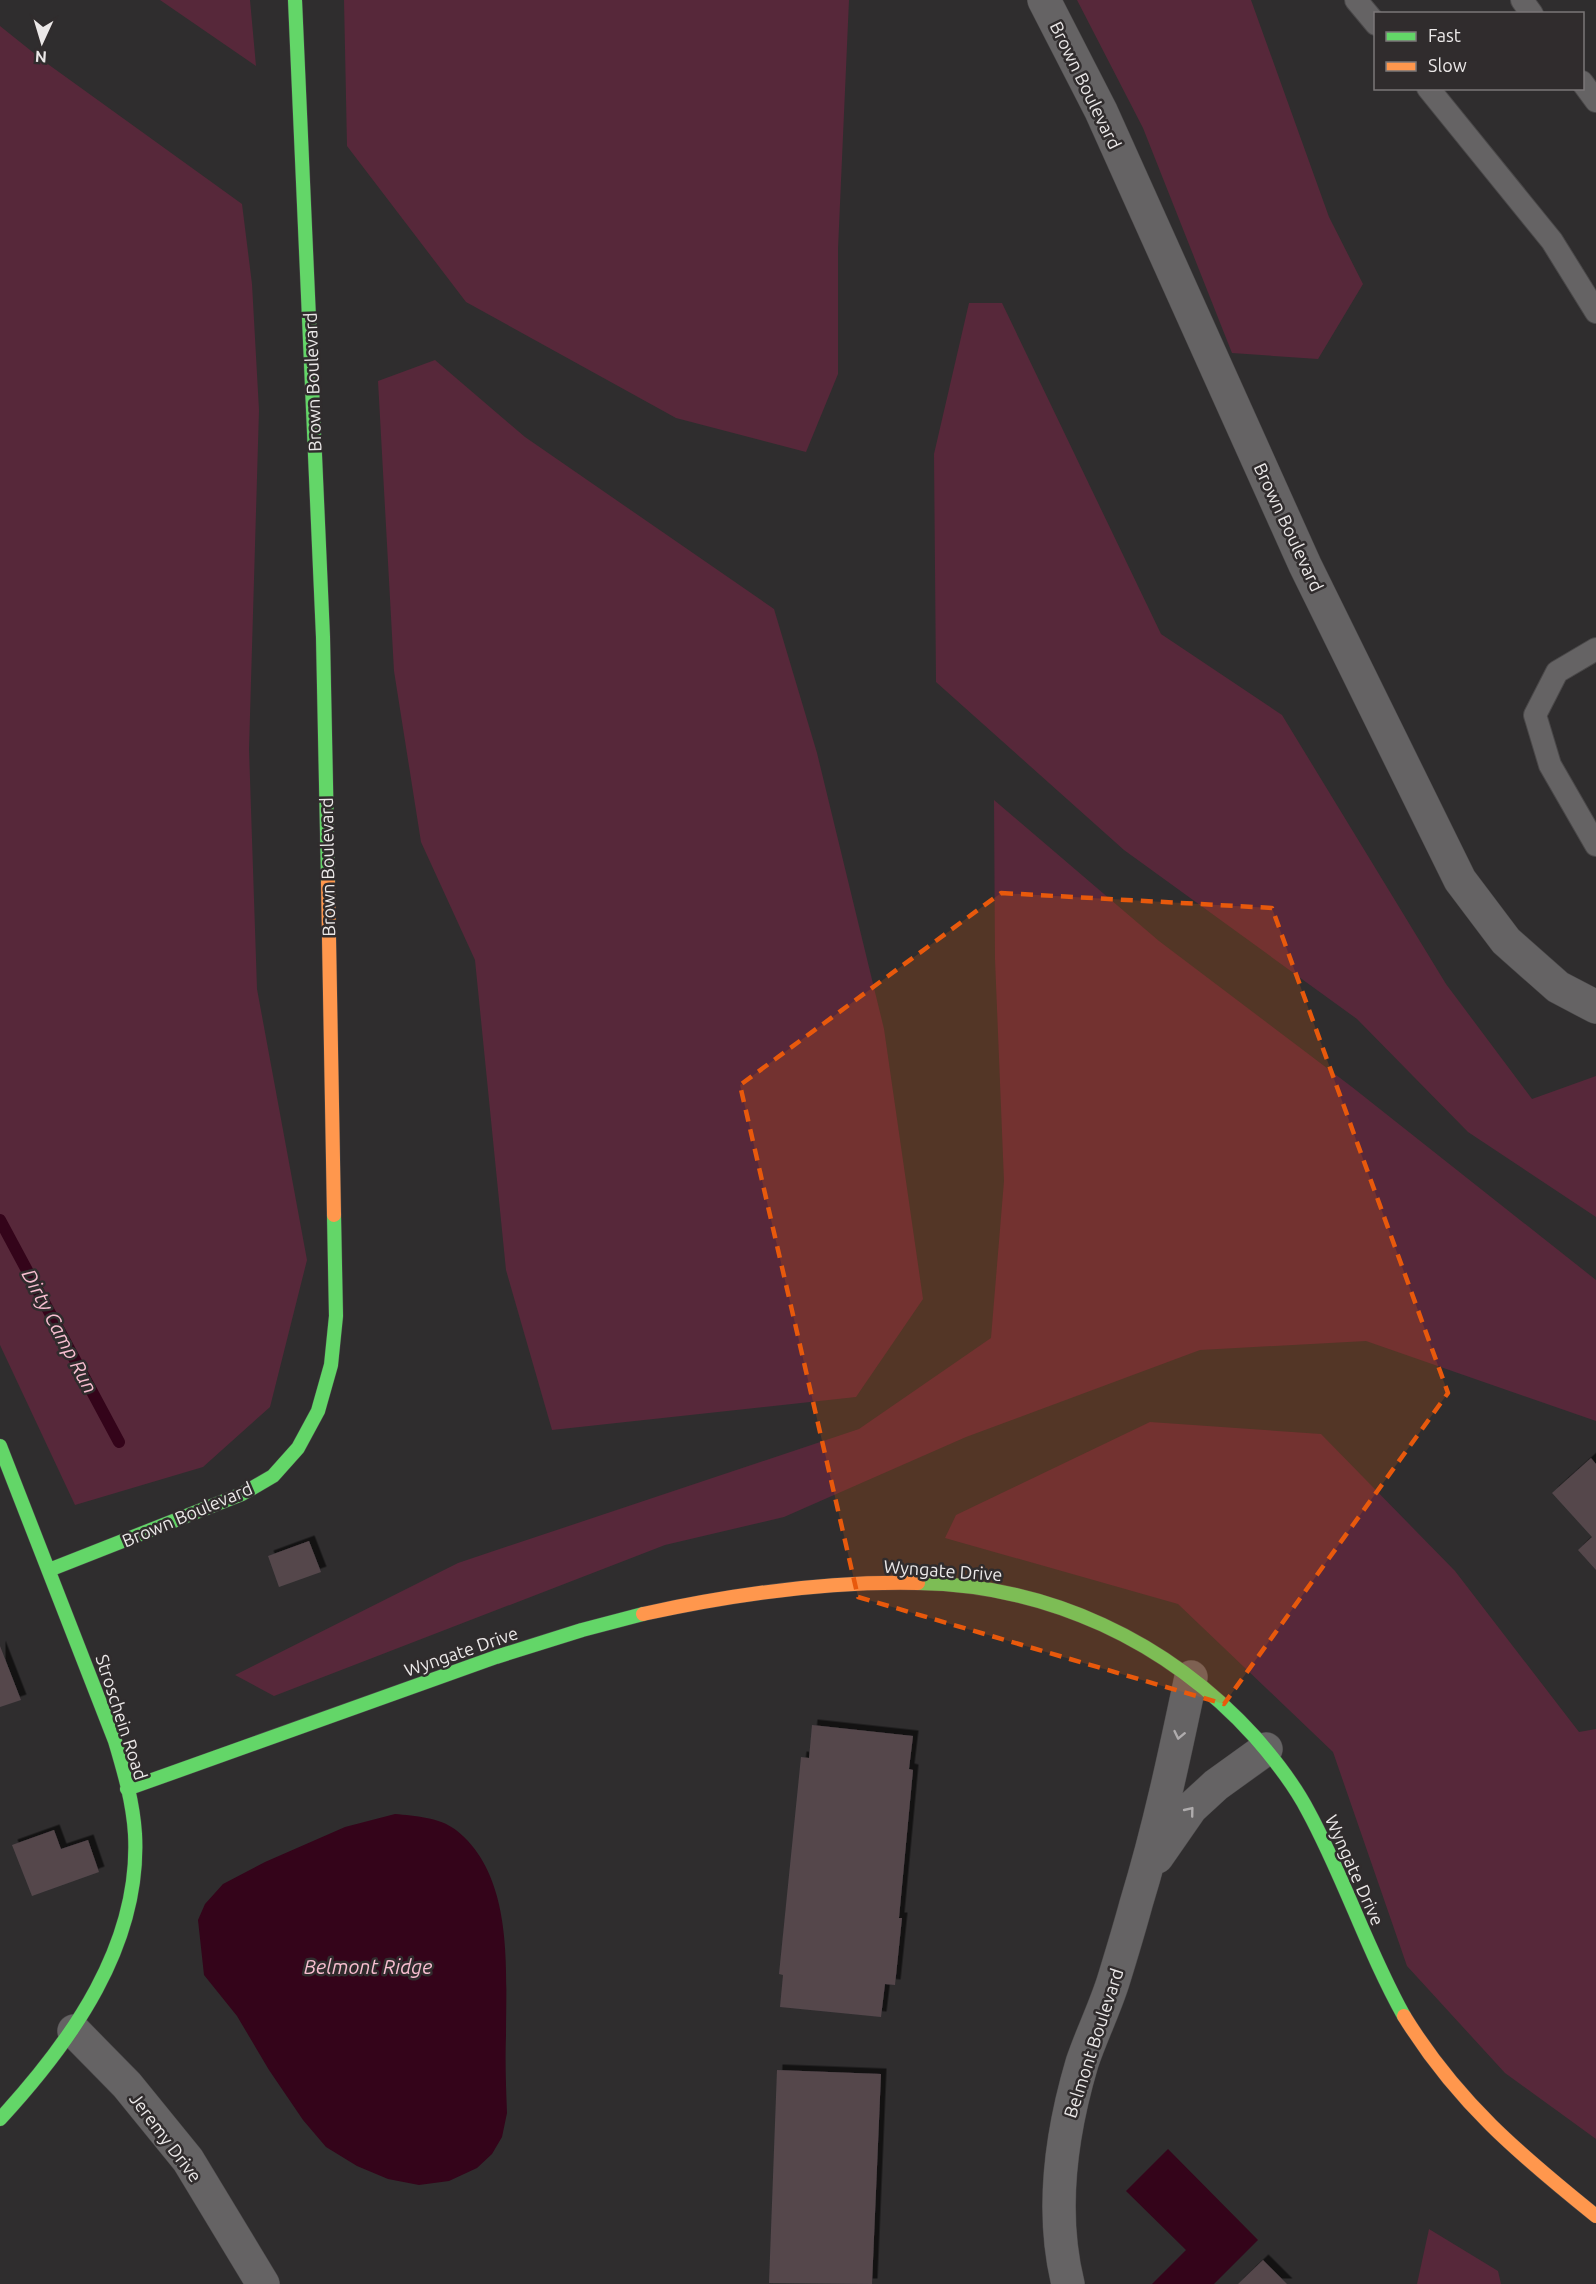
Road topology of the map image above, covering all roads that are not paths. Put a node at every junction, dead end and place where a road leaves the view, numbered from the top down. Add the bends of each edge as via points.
1 (295, 0) edge
2 (1044, 0) edge
3 (1356, 0) edge
4 (1374, 22) edge
5 (1584, 85) edge
6 (1430, 90) edge
7 (1596, 101) edge
8 (1596, 312) edge
9 (1596, 649) edge
10 (1596, 845) edge
11 (1596, 1007) edge
12 (0, 1446) edge
13 (50, 1570) junction
14 (1191, 1677) junction
15 (1266, 1749) junction
16 (127, 1789) junction
17 (1145, 1876) junction
18 (74, 2031) junction
19 (0, 2119) edge
20 (1596, 2216) edge
21 (263, 2284) edge
22 (1068, 2284) edge

1 - 13 street, Brown Boulevard via 322,637 336,1316 331,1365 318,1410 298,1448 273,1476 242,1494
2 - 11 street, Brown Boulevard via 1101,111 1305,565 1460,880 1506,941 1558,987
3 - 4 lane
5 - 7 lane
6 - 8 lane via 1552,241
9 - 10 lane via 1557,672 1535,715 1550,765
12 - 13 street, Stroschein Road
13 - 16 street, Stroschein Road via 101,1701
14 - 15 street, Wyngate Drive
14 - 16 street, Wyngate Drive via 1112,1628 1052,1604 993,1589 922,1583 795,1588 649,1613 530,1646
14 -> 17 street, Belmont Boulevard
17 -> 15 street, Belmont Boulevard via 1191,1808
15 - 20 street, Wyngate Drive via 1307,1807 1368,1944 1403,2014 1440,2073 1485,2123
16 - 18 street, Stroschein Road via 135,1831 130,1896 103,1980
17 - 22 street, Belmont Boulevard via 1083,2063 1063,2142 1060,2213
18 - 19 street, Stroschein Road via 35,2083
18 - 21 street, Jeremy Drive via 127,2085 188,2160

